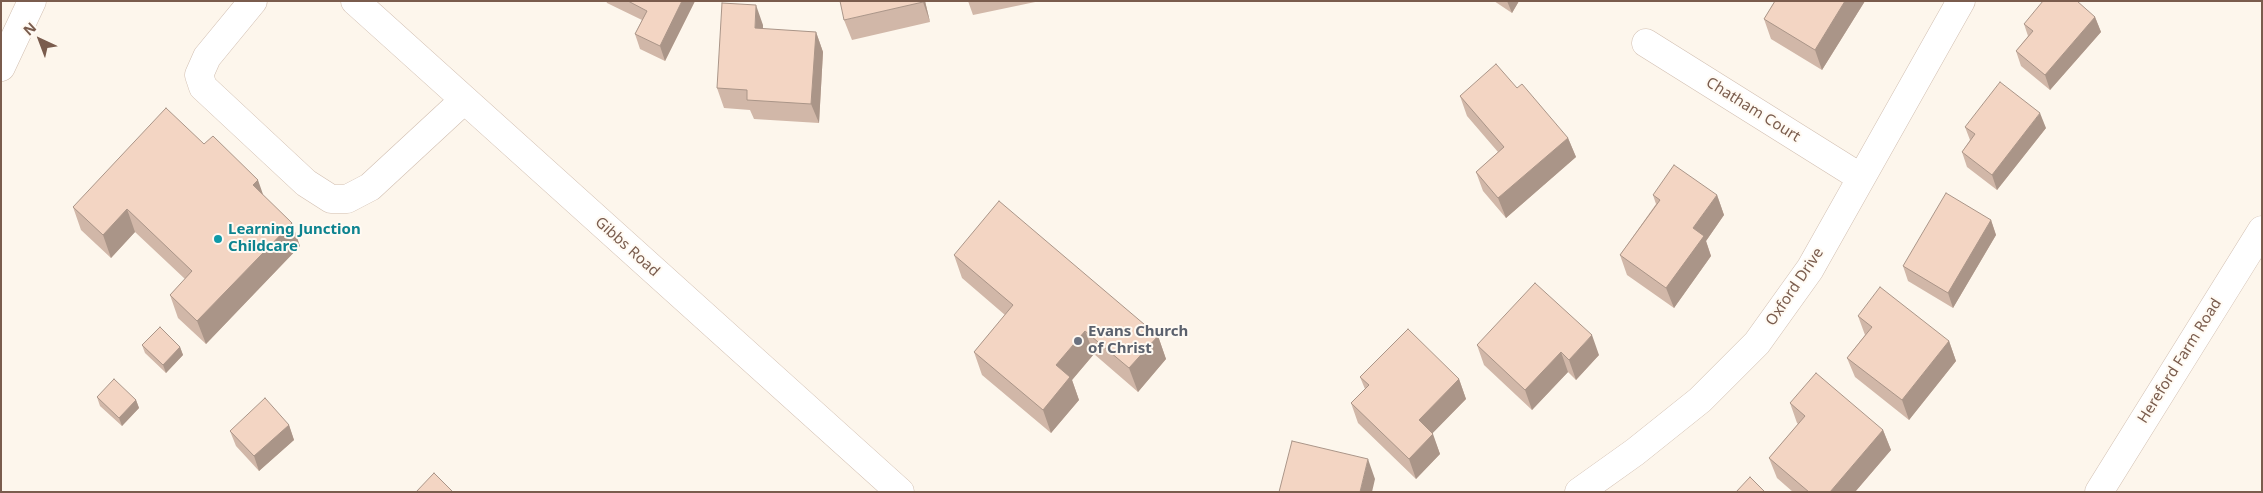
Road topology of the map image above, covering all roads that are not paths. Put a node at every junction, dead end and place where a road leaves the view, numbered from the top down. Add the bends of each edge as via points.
1 (253, 1) edge
2 (355, 1) edge
3 (1961, 1) edge
4 (25, 4) edge
5 (1646, 43) dead end
6 (1, 67) edge
7 (464, 100) junction
8 (1860, 177) junction
9 (2262, 230) edge
10 (900, 492) edge
11 (1579, 492) edge
12 (2099, 492) edge

1 - 7 street via 207,57 198,74 203,87 306,183 330,199 347,199 370,187
2 - 7 street, Gibbs Road
3 - 8 street, Oxford Drive
4 - 6 street
5 - 8 street, Chatham Court
7 - 10 street, Gibbs Road
8 - 11 street, Oxford Drive via 1810,269 1757,343 1700,400
9 - 12 street, Hereford Farm Road

